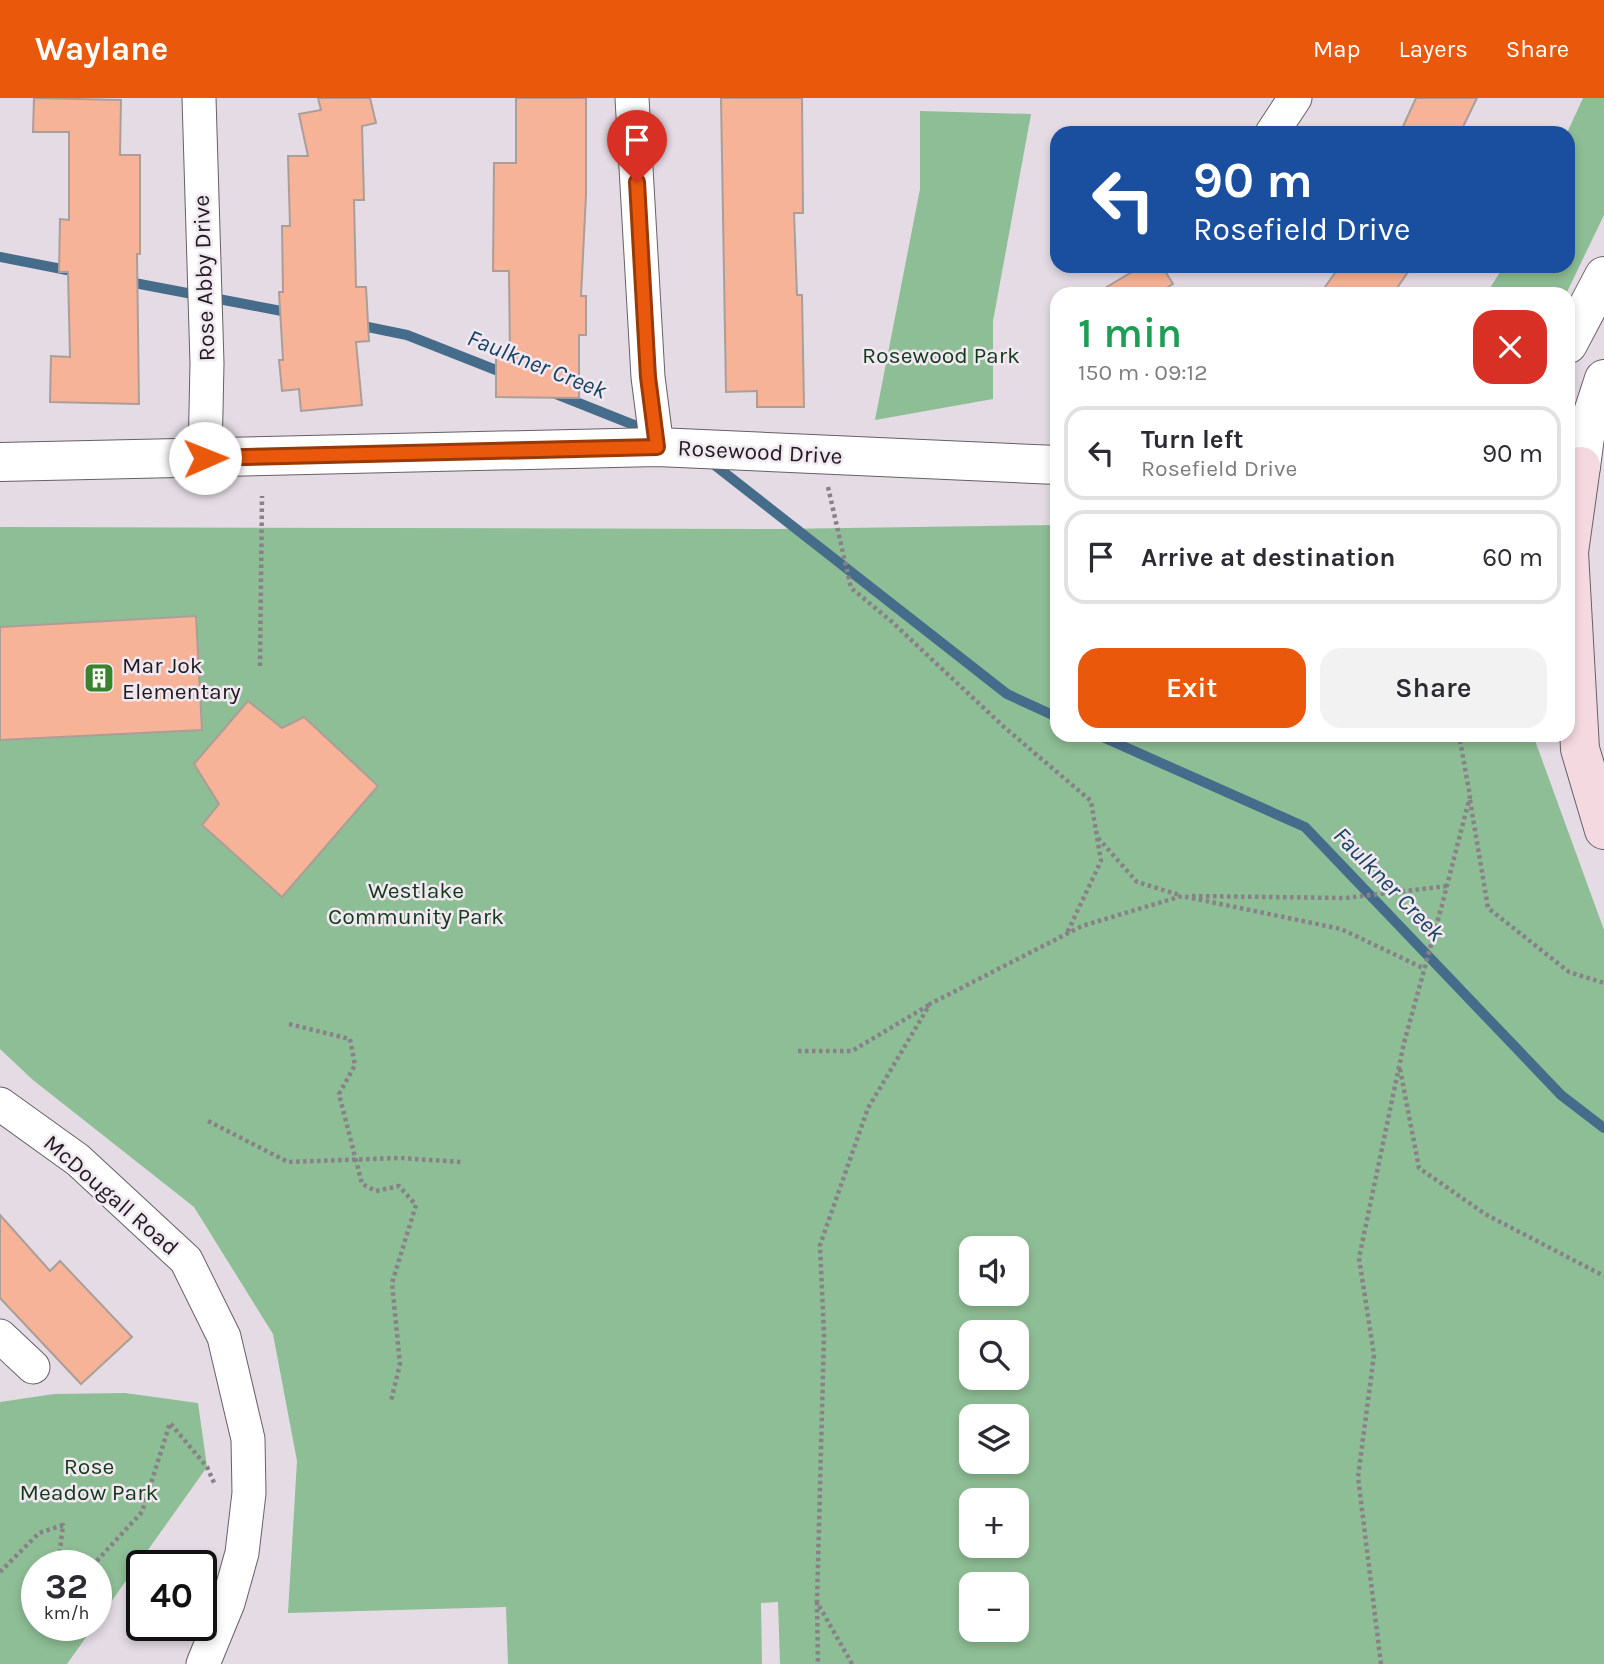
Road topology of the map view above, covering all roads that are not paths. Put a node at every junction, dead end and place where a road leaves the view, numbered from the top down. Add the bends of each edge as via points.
1 (199, 98) edge
2 (632, 98) edge
3 (1295, 98) edge
4 (1277, 126) edge
5 (1604, 276) edge
6 (1575, 331) edge
7 (1604, 379) edge
8 (657, 447) junction
9 (205, 458) junction
10 (0, 462) edge
11 (1050, 465) edge
12 (1575, 466) edge
13 (1575, 672) edge
14 (1604, 830) edge
15 (0, 1104) edge
16 (0, 1336) edge
17 (33, 1367) dead end
18 (203, 1664) edge

1 - 9 street, Rose Abby Drive via 207,363
2 - 8 street via 648,377
3 - 4 street
5 - 6 street
7 - 12 street
8 - 9 street, Rosewood Drive
8 - 11 street, Rosewood Drive
9 - 10 street, Rosewood Drive
13 - 14 main road via 1580,749
15 - 18 street, McDougall Road via 78,1160 186,1260 224,1336 248,1439 249,1493 242,1553
16 - 17 street

